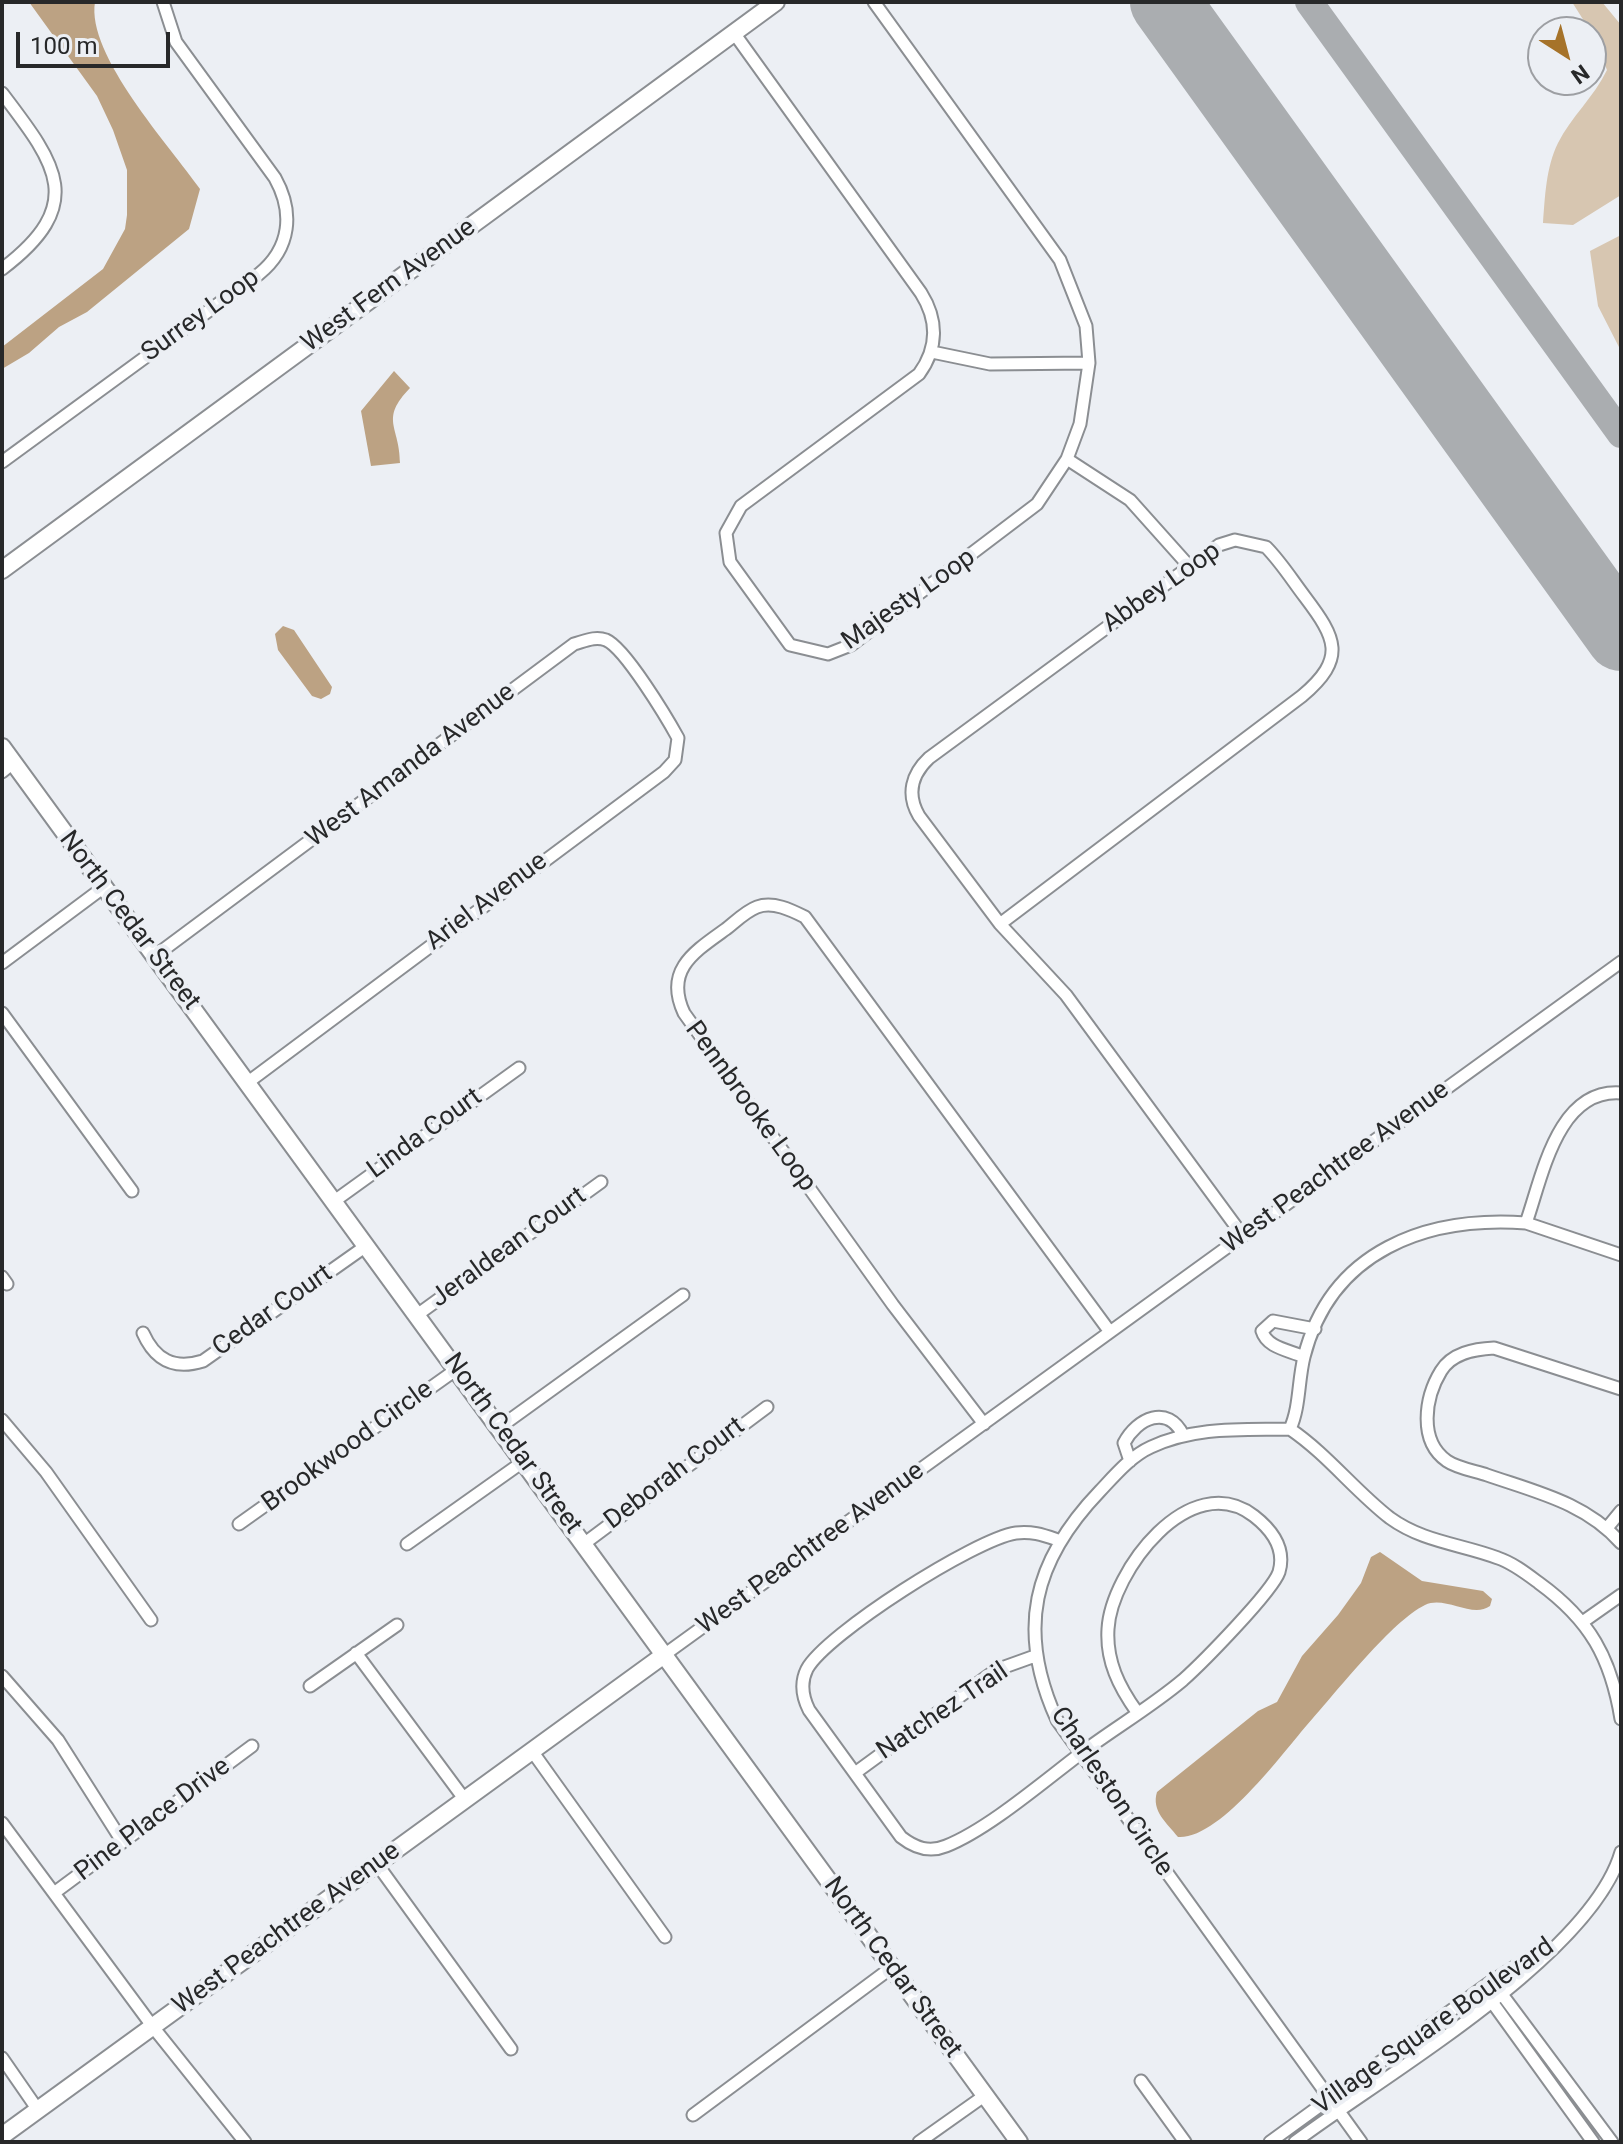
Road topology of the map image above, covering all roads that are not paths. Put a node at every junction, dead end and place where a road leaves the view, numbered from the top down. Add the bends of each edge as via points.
1 (163, 2) edge
2 (776, 2) edge
3 (874, 2) edge
4 (734, 33) junction
5 (2, 93) edge
6 (2, 269) edge
7 (932, 352) junction
8 (1089, 363) junction
9 (1067, 459) junction
10 (2, 462) edge
11 (1189, 566) junction
12 (2, 570) edge
13 (657, 703) joint
14 (2, 747) edge
15 (8, 767) edge
16 (104, 887) junction
17 (1000, 924) junction
18 (155, 956) junction
19 (1621, 962) edge
20 (2, 963) edge
21 (2, 1013) edge
22 (519, 1068) dead end
23 (247, 1083) junction
24 (1621, 1093) edge
25 (601, 1182) dead end
26 (132, 1191) dead end
27 (333, 1202) junction
28 (1526, 1223) junction
29 (1243, 1236) junction
30 (366, 1246) junction
31 (1621, 1255) edge
32 (683, 1295) dead end
33 (417, 1315) junction
34 (1315, 1329) junction
35 (1110, 1332) junction
36 (143, 1333) dead end
37 (1304, 1357) junction
38 (457, 1369) junction
39 (1621, 1389) edge
40 (767, 1407) dead end
41 (2, 1420) edge
42 (984, 1424) junction
43 (500, 1427) junction
44 (1290, 1429) junction
45 (1183, 1435) junction
46 (524, 1461) junction
47 (1130, 1461) junction
48 (1621, 1511) edge
49 (239, 1524) dead end
50 (1607, 1528) junction
51 (1058, 1540) junction
52 (585, 1543) junction
53 (1621, 1543) edge
54 (407, 1544) dead end
55 (1621, 1595) edge
56 (151, 1620) dead end
57 (1584, 1621) junction
58 (397, 1625) dead end
59 (356, 1653) junction
60 (664, 1655) junction
61 (1035, 1656) junction
62 (2, 1676) edge
63 (310, 1686) dead end
64 (1137, 1712) junction
65 (1621, 1719) edge
66 (252, 1746) dead end
67 (532, 1751) junction
68 (1079, 1755) junction
69 (855, 1773) junction
70 (465, 1800) junction
71 (2, 1823) edge
72 (122, 1841) junction
73 (1621, 1852) edge
74 (377, 1864) junction
75 (54, 1893) junction
76 (665, 1937) dead end
77 (1562, 1937) junction
78 (891, 1968) junction
79 (1489, 1983) junction
80 (1504, 1994) junction
81 (1492, 2002) junction
82 (153, 2027) junction
83 (511, 2049) dead end
84 (2, 2058) edge
85 (1141, 2081) dead end
86 (984, 2096) junction
87 (1329, 2099) junction
88 (38, 2110) junction
89 (1338, 2110) junction
90 (693, 2115) dead end
91 (2, 2136) edge
92 (245, 2142) edge
93 (919, 2142) edge
94 (1019, 2142) edge
95 (1185, 2142) edge
96 (1270, 2142) edge
97 (1295, 2142) edge
98 (1361, 2142) edge
99 (1593, 2142) edge
100 (1612, 2142) edge

1 - 10 street, Surrey Loop via 176,42 280,186 288,214 286,233 279,252 259,274
2 - 4 street, West Fern Avenue
3 - 8 street, Majesty Loop via 1060,260 1086,326
4 - 7 street via 928,305 935,333
4 - 12 street, West Fern Avenue
5 - 6 street via 46,154 55,186 46,226 30,248
7 - 8 street via 990,364
7 - 9 street, Majesty Loop via 911,381 755,494 731,519 725,545 730,562 790,645 828,654 851,645 1018,521 1037,504
8 - 9 street, Majesty Loop via 1080,424
9 - 11 street via 1130,500
11 - 17 street, Abbey Loop via 918,768 912,789 915,809
11 - 17 street, Abbey Loop via 1235,540 1266,547 1327,627 1333,656 1327,671 1302,696
13 - 18 street, West Amanda Avenue via 616,647 594,638 574,644
13 - 23 street, Ariel Avenue via 678,738 675,760 664,772
14 - 15 street, North Cedar Street
15 - 16 street, North Cedar Street
16 - 18 street, North Cedar Street
16 - 20 street
17 - 29 street, Abbey Loop via 1066,995
18 - 23 street, North Cedar Street
19 - 29 street, West Peachtree Avenue
21 - 26 street
22 - 27 street, Linda Court
23 - 27 street, North Cedar Street
24 - 28 street via 1583,1103 1564,1122
25 - 33 street, Jeraldean Court
27 - 30 street, North Cedar Street
28 - 31 street
28 - 34 street via 1458,1222 1400,1240 1359,1268
29 - 35 street, West Peachtree Avenue
30 - 33 street, North Cedar Street
30 - 36 street, Cedar Court via 203,1361 163,1362
32 - 43 street
33 - 38 street, North Cedar Street
34 - 37 street
34 - 37 street via 1273,1321 1262,1331 1264,1340
35 - 42 street, West Peachtree Avenue
35 - 42 street, Pennbrooke Loop via 805,917 789,908 757,907 695,952 677,980 676,997 684,1013
37 - 44 street
38 - 43 street, North Cedar Street
38 - 49 street, Brookwood Circle
39 - 50 street via 1494,1348 1477,1349 1457,1355 1442,1368 1426,1422 1430,1438 1447,1461 1551,1496
40 - 52 street, Deborah Court
41 - 56 street via 46,1472
42 - 60 street, West Peachtree Avenue
43 - 46 street, North Cedar Street
44 - 45 street, Charleston Circle via 1211,1429
44 - 57 street via 1391,1518 1433,1540 1510,1564
45 - 47 street, Charleston Circle
45 - 47 street via 1161,1418 1133,1425 1124,1443
46 - 52 street, North Cedar Street
46 - 54 street
47 - 51 street, Charleston Circle
48 - 50 street
50 - 53 street
51 - 61 street, Charleston Circle via 1039,1600
51 - 69 street via 1035,1532 984,1543 923,1577 816,1656 802,1686 804,1700
52 - 60 street, North Cedar Street
55 - 57 street
57 - 65 street via 1616,1687
58 - 59 street
59 - 63 street
59 - 70 street
60 - 67 street, West Peachtree Avenue
60 - 78 street, North Cedar Street
61 - 68 street, Charleston Circle via 1051,1707
61 - 69 street, Natchez Trail via 996,1670
62 - 72 street via 58,1740
64 - 64 street via 1112,1668 1108,1630 1113,1598 1124,1575 1179,1515 1202,1506 1251,1513 1273,1533 1281,1552 1274,1583 1185,1678
64 - 68 street
66 - 72 street, Pine Place Drive
67 - 70 street, West Peachtree Avenue
67 - 76 street
68 - 69 street via 963,1838 924,1850 901,1837
68 - 87 street, Charleston Circle
70 - 74 street, West Peachtree Avenue
71 - 75 street
72 - 75 street, Pine Place Drive
73 - 77 street via 1594,1907
74 - 82 street, West Peachtree Avenue
74 - 83 street
75 - 82 street
77 - 79 street, Village Square Boulevard
77 - 80 street, Village Square Boulevard
78 - 86 street, North Cedar Street
78 - 90 street
79 - 80 street
79 - 81 street
79 - 87 street, Village Square Boulevard
80 - 81 street, Village Square Boulevard
80 - 100 street
81 - 89 street, Village Square Boulevard
81 - 99 street
82 - 88 street, West Peachtree Avenue
82 - 92 street
84 - 88 street
85 - 95 street
86 - 93 street
86 - 94 street, North Cedar Street
87 - 89 street, Charleston Circle
87 - 96 street, Village Square Boulevard
88 - 91 street, West Peachtree Avenue
89 - 97 street, Village Square Boulevard
89 - 98 street, Charleston Circle

